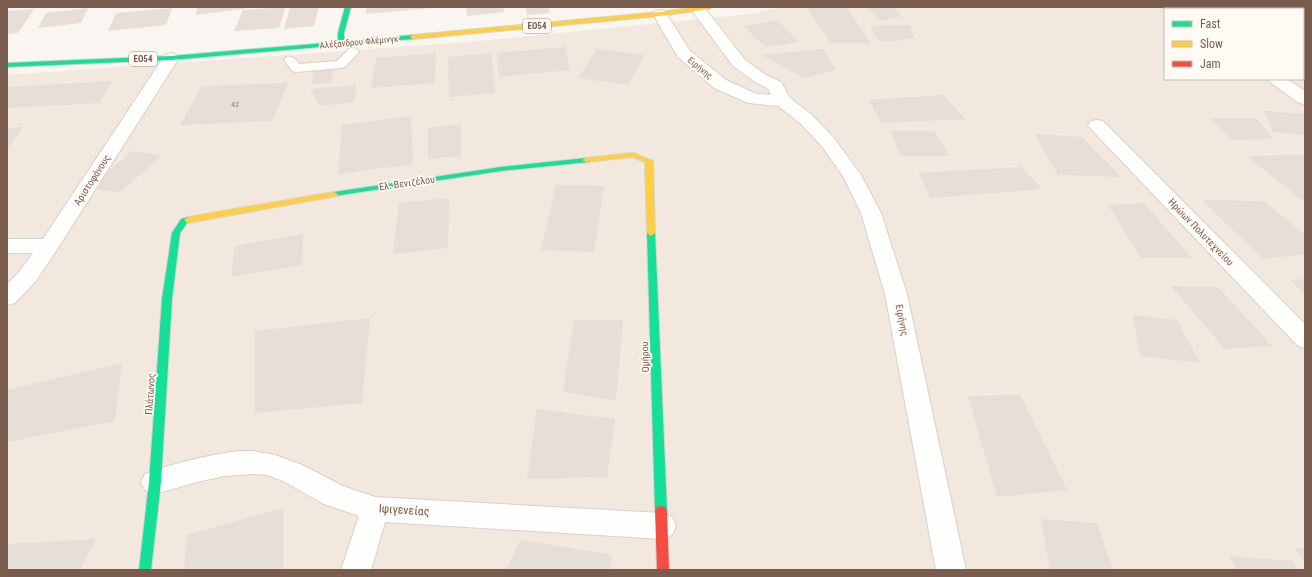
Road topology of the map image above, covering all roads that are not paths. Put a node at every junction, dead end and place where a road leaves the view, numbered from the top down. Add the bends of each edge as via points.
1 (348, 7) edge
2 (704, 8) edge
3 (660, 14) junction
4 (340, 43) junction
5 (353, 52) dead end
6 (171, 58) junction
7 (290, 60) dead end
8 (7, 65) edge
9 (1278, 80) edge
10 (1305, 98) edge
11 (783, 101) junction
12 (1097, 125) dead end
13 (633, 155) joint
14 (184, 221) joint
15 (7, 246) edge
16 (49, 246) junction
17 (7, 297) edge
18 (1305, 339) edge
19 (155, 482) junction
20 (375, 508) junction
21 (662, 526) junction
22 (145, 570) edge
23 (356, 570) edge
24 (663, 570) edge
25 (951, 570) edge

1 - 4 street
2 - 3 street, Αλέξανδρου Φλέμινγκ / ΕΟ54
2 - 11 street, Ειρήνης via 738,63 774,86
3 - 4 street, Αλέξανδρου Φλέμινγκ / ΕΟ54
3 - 11 street, Ειρήνης via 684,54 720,84 754,99
4 - 6 street, Αλέξανδρου Φλέμινγκ / ΕΟ54
5 - 7 lane via 341,64 296,68
6 - 8 street, Αλέξανδρου Φλέμινγκ / ΕΟ54
6 - 16 street, Αριστοφάνους
9 - 10 street
11 - 25 street, Ειρήνης via 806,118 827,141 852,175 871,213 896,294
12 - 18 street, Ηρώων Πολυτεχνείου
13 - 14 street, Ελ. Βενιζέλου via 501,169 350,191
13 - 21 street, Ομήρου via 649,161
14 - 19 street, Πλάτωνος via 176,233 167,299
15 - 16 street
16 - 17 street, Αριστοφάνους via 27,277
19 - 20 street, Ιφιγενείας via 240,462 268,464 335,495
19 - 22 street, Πλάτωνος
20 - 21 street, Ιφιγενείας
20 - 23 street
21 - 24 street, Ομήρου

